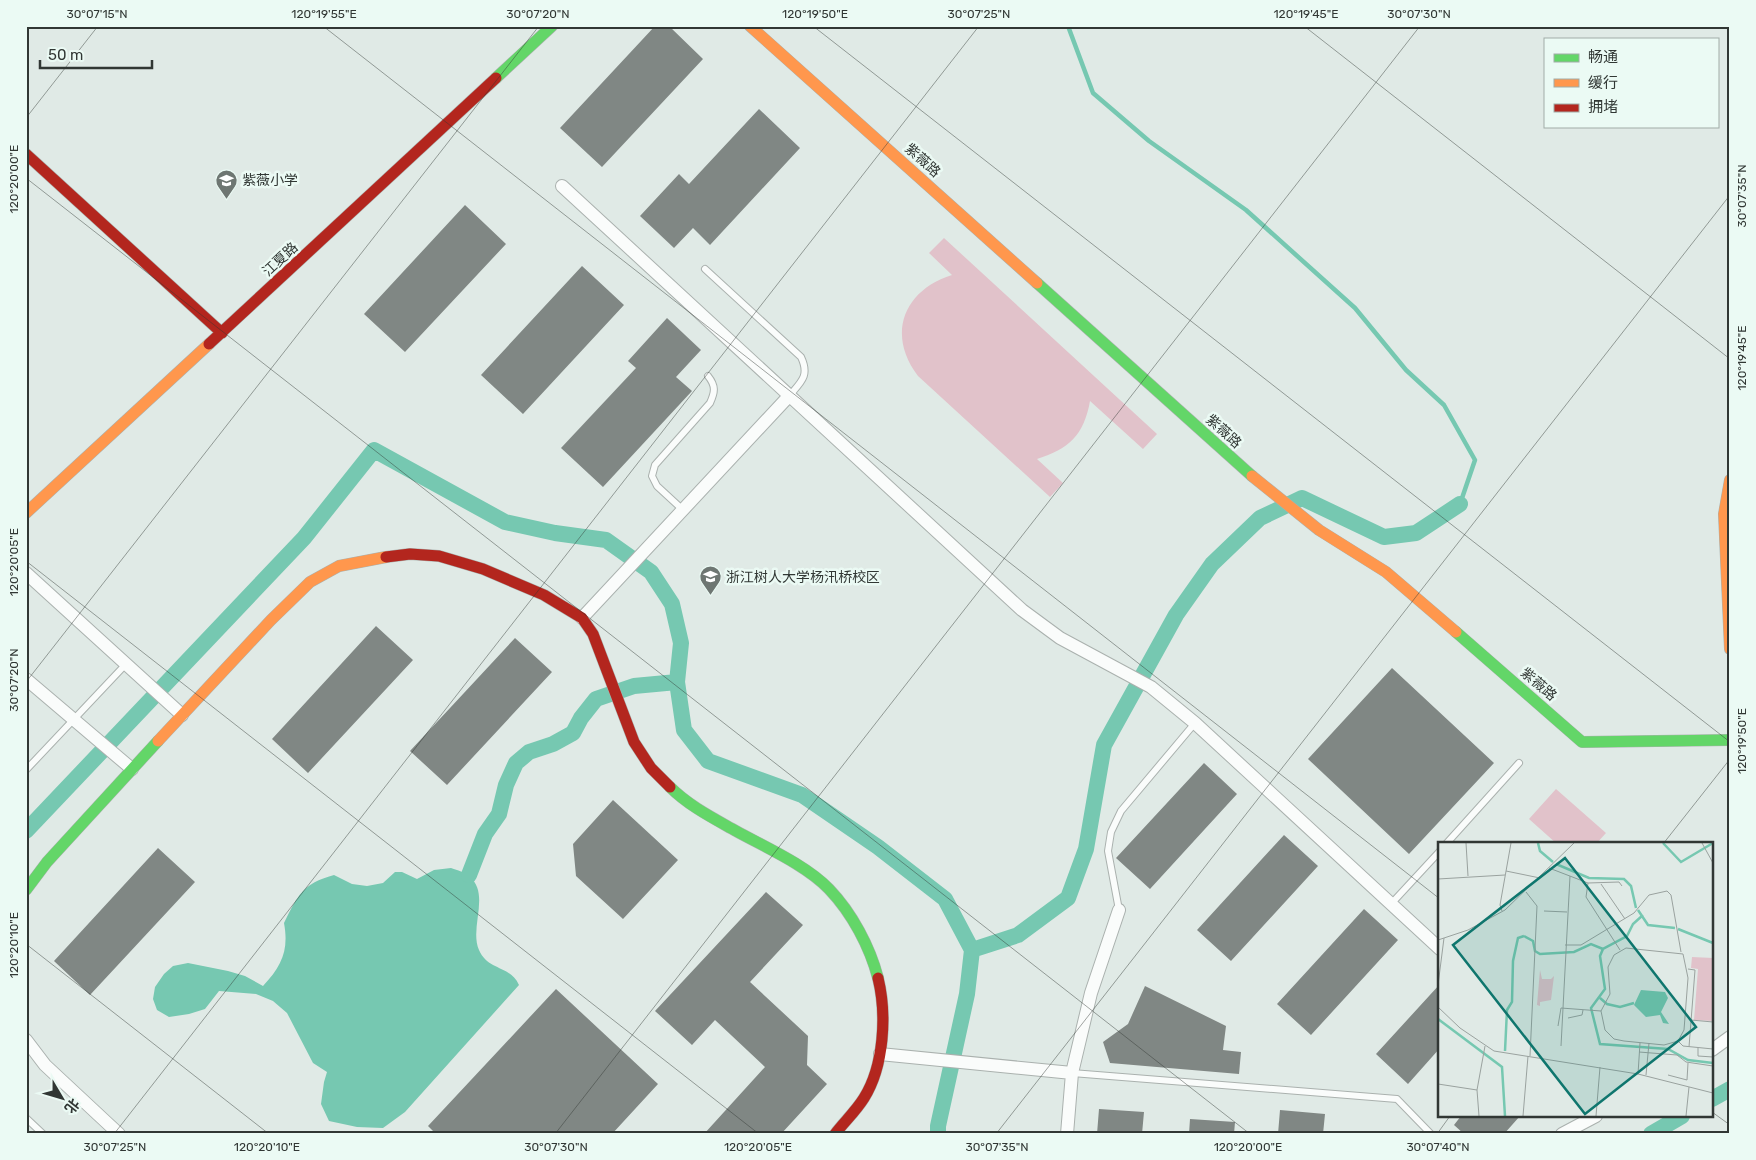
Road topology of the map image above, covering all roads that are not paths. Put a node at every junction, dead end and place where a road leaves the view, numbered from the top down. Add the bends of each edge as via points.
1 (552, 26) edge
2 (750, 26) edge
3 (26, 154) edge
4 (562, 186) dead end
5 (705, 269) dead end
6 (222, 333) junction
7 (708, 376) dead end
8 (789, 396) junction
9 (1729, 487) edge
10 (683, 510) junction
11 (26, 513) edge
12 (26, 573) edge
13 (582, 618) junction
14 (1730, 649) edge
15 (126, 664) junction
16 (26, 678) edge
17 (182, 715) junction
18 (1195, 724) junction
19 (1730, 740) edge
20 (1519, 763) dead end
21 (132, 769) junction
22 (26, 770) edge
23 (1448, 842) edge
24 (1438, 852) edge
25 (26, 890) edge
26 (1391, 904) junction
27 (1120, 910) joint
28 (1438, 947) edge
29 (1730, 1037) edge
30 (26, 1040) edge
31 (1714, 1049) edge
32 (880, 1054) junction
33 (1072, 1073) junction
34 (26, 1118) edge
35 (1592, 1118) edge
36 (43, 1134) edge
37 (119, 1134) edge
38 (835, 1134) edge
39 (1067, 1134) edge
40 (1431, 1134) edge
41 (1562, 1134) edge

1 - 6 street, 江夏路
2 - 19 street, 紫薇路 via 1259,482 1319,530 1386,572 1582,742
3 - 6 street
4 - 8 street
5 - 8 lane via 801,358 806,367 803,380
6 - 11 street, 江夏路
7 - 10 lane via 714,384 710,403 655,464 652,476 657,486
8 - 10 street
8 - 18 street via 1022,610 1060,638 1151,687
9 - 14 street via 1724,514
10 - 13 street
12 - 15 street
13 - 17 street via 544,595 484,569 439,556 410,554 339,566 310,582
13 - 32 street via 593,634 634,742 651,768 701,812 795,863 829,889 854,922 873,959 880,986 883,1025
15 - 17 street
15 - 22 lane
16 - 21 street
17 - 21 street
18 - 26 street
18 - 27 lane via 1121,811 1111,832 1108,851
20 - 23 lane
21 - 25 street via 46,862
24 - 26 lane
26 - 28 street
27 - 33 street via 1091,993
29 - 31 street
30 - 37 street via 45,1065
32 - 33 street
32 - 38 street via 864,1098
33 - 39 street
33 - 40 lane via 1397,1099
34 - 36 lane
35 - 41 street

